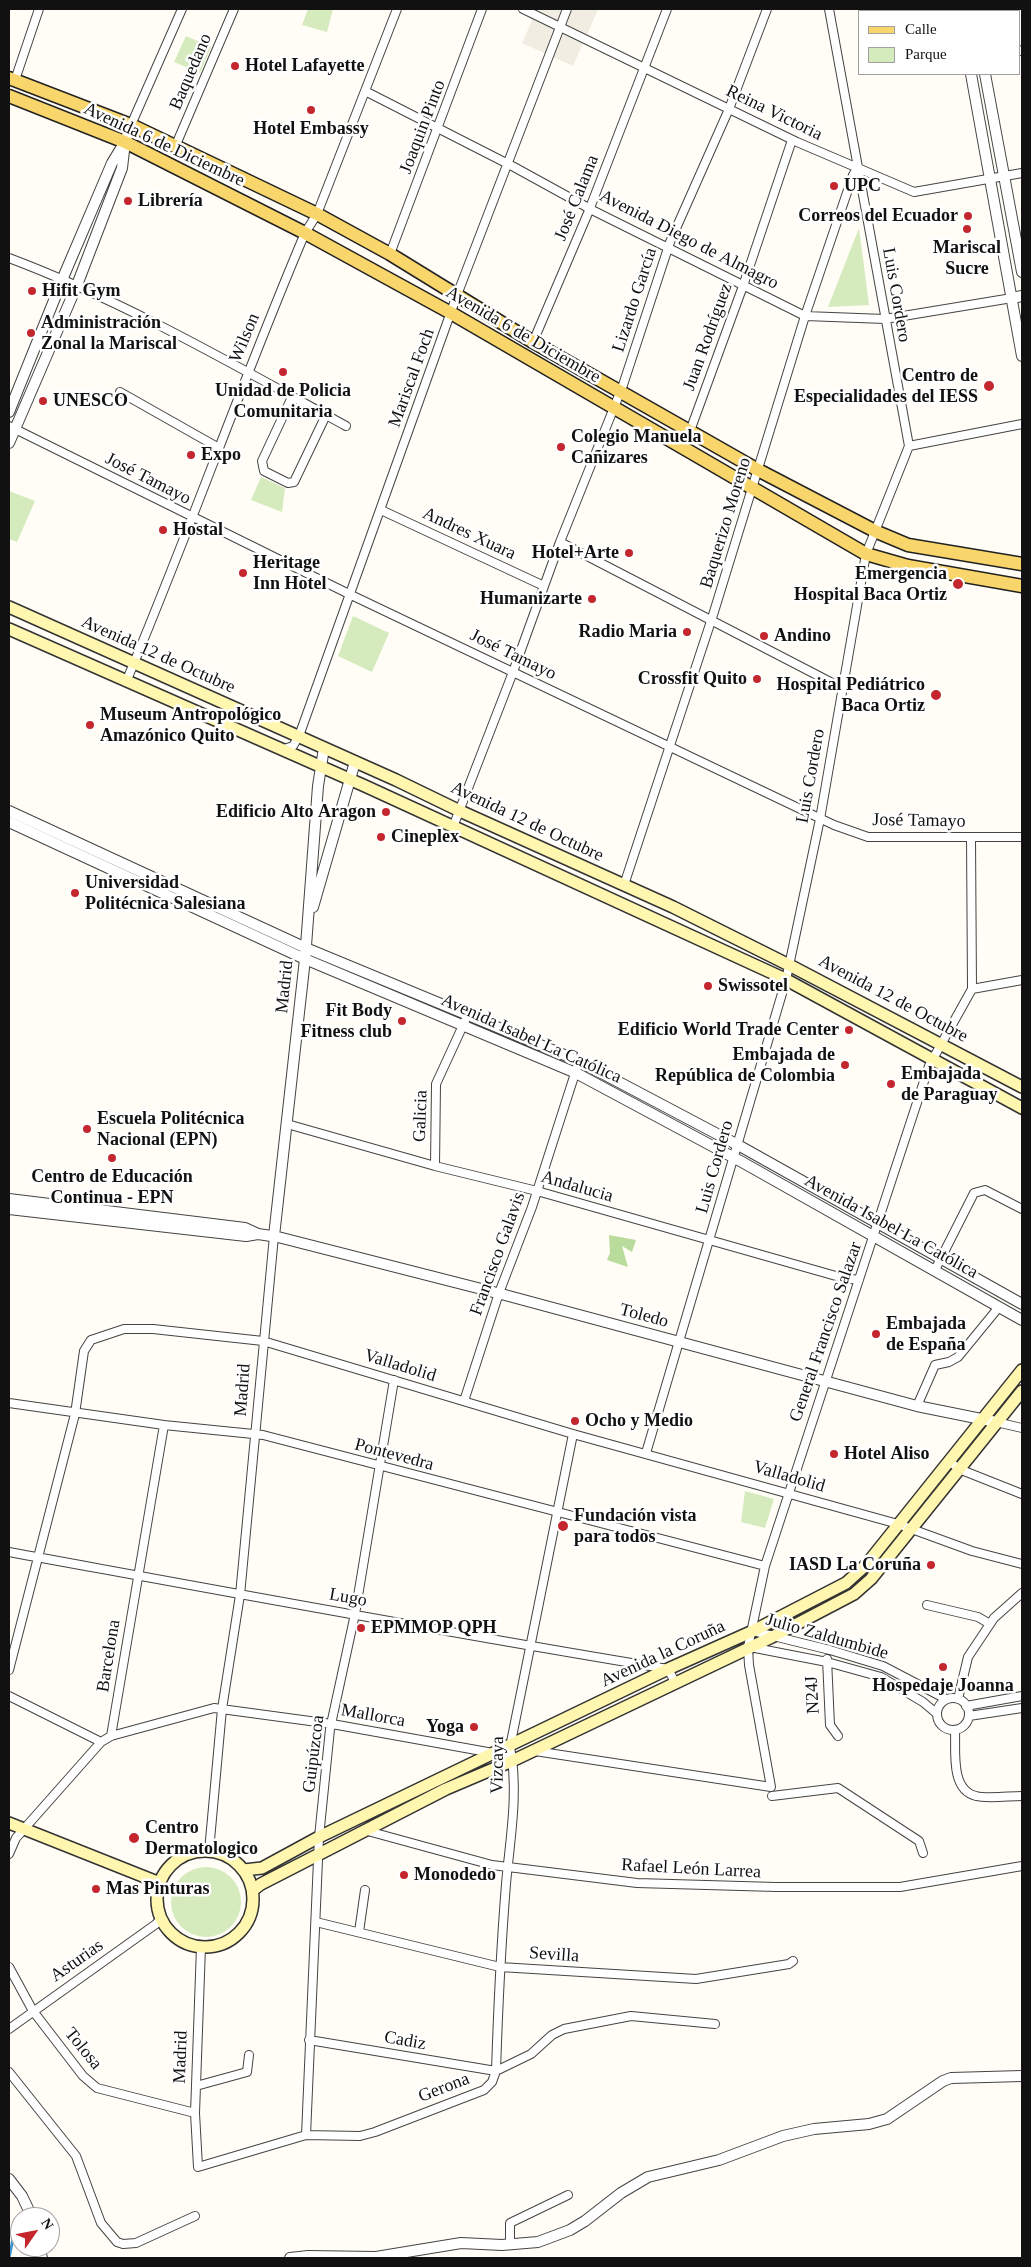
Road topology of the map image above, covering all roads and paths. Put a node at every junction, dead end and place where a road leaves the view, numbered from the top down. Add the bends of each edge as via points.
1 (39, 9) edge
2 (182, 9) edge
3 (234, 9) edge
4 (397, 9) edge
5 (482, 9) edge
6 (524, 9) edge
7 (567, 9) edge
8 (667, 9) edge
9 (768, 9) edge
10 (829, 9) edge
11 (560, 26) junction
12 (645, 68) junction
13 (971, 75) edge
14 (985, 75) edge
15 (12, 79) edge
16 (365, 91) junction
17 (9, 97) edge
18 (729, 109) junction
19 (131, 125) junction
20 (439, 128) junction
21 (792, 140) junction
22 (125, 142) junction
23 (175, 147) junction
24 (508, 164) junction
25 (858, 169) junction
26 (1022, 173) edge
27 (1005, 176) junction
28 (990, 178) junction
29 (589, 208) junction
30 (317, 214) junction
31 (305, 233) junction
32 (668, 248) junction
33 (390, 254) junction
34 (9, 258) edge
35 (1022, 272) edge
36 (63, 278) junction
37 (77, 285) junction
38 (743, 286) junction
39 (457, 295) junction
40 (1017, 297) edge
41 (451, 313) junction
42 (805, 316) junction
43 (885, 319) junction
44 (533, 342) junction
45 (1022, 356) edge
46 (247, 372) junction
47 (621, 391) junction
48 (120, 392) dead end
49 (292, 397) junction
50 (614, 408) junction
51 (9, 412) edge
52 (326, 415) junction
53 (1022, 424) edge
54 (346, 426) dead end
55 (12, 428) edge
56 (690, 431) junction
57 (9, 443) edge
58 (909, 446) junction
59 (219, 448) junction
60 (758, 470) junction
61 (752, 488) junction
62 (382, 510) junction
63 (192, 518) junction
64 (877, 532) junction
65 (560, 542) junction
66 (866, 554) junction
67 (1022, 564) edge
68 (544, 586) junction
69 (1022, 586) edge
70 (349, 594) junction
71 (9, 607) edge
72 (711, 621) junction
73 (9, 629) edge
74 (134, 663) junction
75 (513, 672) junction
76 (126, 682) junction
77 (842, 688) junction
78 (299, 736) junction
79 (670, 747) junction
80 (324, 748) junction
81 (281, 750) junction
82 (354, 762) junction
83 (320, 767) junction
84 (348, 779) junction
85 (9, 811) edge
86 (460, 812) junction
87 (820, 819) junction
88 (9, 822) edge
89 (453, 826) junction
90 (971, 837) junction
91 (1022, 837) edge
92 (624, 885) junction
93 (307, 931) junction
94 (306, 948) junction
95 (305, 958) junction
96 (789, 964) junction
97 (786, 980) junction
98 (1022, 980) edge
99 (972, 989) junction
100 (469, 1014) junction
101 (463, 1025) junction
102 (941, 1044) junction
103 (933, 1058) junction
104 (579, 1061) junction
105 (576, 1073) junction
106 (1022, 1088) edge
107 (1022, 1108) edge
108 (287, 1124) junction
109 (738, 1145) junction
110 (734, 1157) junction
111 (436, 1166) junction
112 (537, 1191) junction
113 (9, 1199) edge
114 (9, 1209) edge
115 (1022, 1209) edge
116 (878, 1223) junction
117 (258, 1234) junction
118 (274, 1236) junction
119 (874, 1236) junction
120 (709, 1240) junction
121 (941, 1258) junction
122 (935, 1270) junction
123 (859, 1280) junction
124 (499, 1293) junction
125 (1022, 1304) edge
126 (999, 1307) junction
127 (1022, 1320) edge
128 (263, 1341) junction
129 (680, 1343) junction
130 (1022, 1370) edge
131 (394, 1380) junction
132 (825, 1382) junction
133 (1022, 1391) edge
134 (464, 1401) junction
135 (9, 1403) edge
136 (917, 1406) junction
137 (75, 1414) junction
138 (982, 1421) junction
139 (996, 1422) junction
140 (164, 1425) junction
141 (1022, 1428) edge
142 (256, 1434) junction
143 (572, 1434) junction
144 (646, 1453) junction
145 (948, 1461) junction
146 (381, 1467) junction
147 (959, 1469) junction
148 (788, 1492) junction
149 (1022, 1494) edge
150 (556, 1513) junction
151 (898, 1524) junction
152 (913, 1528) junction
153 (9, 1552) edge
154 (38, 1557) junction
155 (1022, 1564) edge
156 (765, 1566) junction
157 (137, 1576) junction
158 (1022, 1593) edge
159 (240, 1595) junction
160 (927, 1605) dead end
161 (355, 1614) junction
162 (990, 1624) junction
163 (752, 1631) junction
164 (772, 1637) junction
165 (530, 1647) junction
166 (748, 1647) junction
167 (830, 1650) junction
168 (826, 1662) junction
169 (668, 1669) junction
170 (9, 1670) edge
171 (675, 1682) junction
172 (9, 1696) edge
173 (1022, 1696) edge
174 (958, 1699) junction
175 (946, 1700) junction
176 (966, 1706) junction
177 (1022, 1708) edge
178 (222, 1709) junction
179 (936, 1713) junction
180 (969, 1716) junction
181 (332, 1724) junction
182 (955, 1731) junction
183 (112, 1736) junction
184 (838, 1736) dead end
185 (102, 1742) junction
186 (510, 1747) junction
187 (533, 1751) junction
188 (496, 1753) junction
189 (512, 1761) junction
190 (771, 1791) junction
191 (1022, 1796) edge
192 (9, 1822) edge
193 (24, 1829) junction
194 (363, 1830) junction
195 (319, 1837) junction
196 (209, 1851) junction
197 (320, 1853) junction
198 (9, 1854) edge
199 (922, 1854) dead end
200 (1022, 1866) edge
201 (508, 1868) junction
202 (244, 1870) junction
203 (160, 1883) junction
204 (253, 1890) junction
205 (365, 1890) dead end
206 (161, 1918) junction
207 (316, 1922) junction
208 (359, 1932) junction
209 (201, 1947) junction
210 (793, 1961) dead end
211 (9, 1967) edge
212 (500, 1967) junction
213 (33, 2011) junction
214 (715, 2024) dead end
215 (9, 2029) edge
216 (309, 2040) junction
217 (249, 2056) dead end
218 (496, 2071) junction
219 (9, 2072) edge
220 (1022, 2076) edge
221 (196, 2086) junction
222 (196, 2113) junction
223 (306, 2135) junction
224 (198, 2167) joint
225 (9, 2179) edge
226 (568, 2195) dead end
227 (27, 2207) edge
228 (195, 2216) dead end
229 (510, 2244) junction
230 (290, 2258) edge

1 - 15 street
2 - 19 street
3 - 23 street, Baquedano
4 - 16 street, Wilson
5 - 20 street, Joaquin Pinto
6 - 11 street, Reina Victoria
7 - 11 street, Mariscal Foch
8 - 12 street, José Calama
9 - 18 street, Lizardo García
10 - 25 street, Luis Cordero
11 - 12 street, Reina Victoria
11 - 24 street, Mariscal Foch
12 - 18 street, Reina Victoria
12 - 29 street, José Calama
13 - 28 street
14 - 27 street
15 - 19 main road, Avenida 6 de Diciembre
16 - 20 street, Avenida Diego de Almagro
16 - 30 street, Wilson
17 - 22 main road, Avenida 6 de Diciembre
18 - 21 street, Reina Victoria
18 - 32 street, Lizardo García
19 - 22 street
19 - 23 main road, Avenida 6 de Diciembre
20 - 24 street, Avenida Diego de Almagro
20 - 33 street, Joaquin Pinto
21 - 25 street, Reina Victoria
21 - 38 street, Juan Rodríguez
22 - 31 main road, Avenida 6 de Diciembre
22 - 36 street via 112,163
22 - 37 street via 122,168
23 - 30 main road, Avenida 6 de Diciembre
24 - 29 street, Avenida Diego de Almagro
24 - 39 street, Mariscal Foch
25 - 28 street, Reina Victoria via 914,192
25 - 42 street, Baquerizo Moreno via 853,175
25 - 43 street, Luis Cordero
26 - 27 street, Reina Victoria
27 - 28 street, Reina Victoria
27 - 35 street
28 - 40 street
29 - 32 street, Avenida Diego de Almagro
29 - 44 street, José Calama
30 - 31 street, Wilson
30 - 33 main road, Avenida 6 de Diciembre
31 - 41 main road, Avenida 6 de Diciembre
31 - 46 street, Wilson
32 - 38 street, Avenida Diego de Almagro
32 - 47 street, Lizardo García
33 - 39 main road, Avenida 6 de Diciembre
34 - 36 street
36 - 37 street
36 - 51 street
37 - 46 street
37 - 55 street
38 - 42 street, Avenida Diego de Almagro
38 - 56 street, Juan Rodríguez
39 - 41 street, Mariscal Foch
39 - 44 main road, Avenida 6 de Diciembre
40 - 43 street, Avenida Diego de Almagro
40 - 45 street
41 - 50 main road, Avenida 6 de Diciembre
41 - 62 street, Mariscal Foch
42 - 43 street, Avenida Diego de Almagro
42 - 60 street, Baquerizo Moreno
43 - 58 street, Luis Cordero
44 - 47 main road, Avenida 6 de Diciembre
46 - 49 street
46 - 59 street, Wilson
47 - 50 street, Lizardo García
47 - 56 main road, Avenida 6 de Diciembre
48 - 59 street
49 - 52 street
49 - 52 street via 262,461 264,471 288,483 294,482
50 - 61 main road, Avenida 6 de Diciembre
50 - 65 street, Lizardo García
52 - 54 street
53 - 58 street
55 - 57 street
55 - 63 street, José Tamayo
56 - 60 main road, Avenida 6 de Diciembre
58 - 64 street, Luis Cordero
59 - 63 street, Wilson
60 - 61 street, Baquerizo Moreno
60 - 64 main road, Avenida 6 de Diciembre
61 - 66 main road, Avenida 6 de Diciembre
61 - 72 street, Baquerizo Moreno
62 - 68 street, Andres Xuara
62 - 70 street, Mariscal Foch
63 - 70 street, José Tamayo
63 - 74 street, Wilson
64 - 66 street, Luis Cordero
64 - 67 main road, Avenida 6 de Diciembre via 908,545
65 - 68 street, Lizardo García
65 - 72 street
66 - 69 main road, Avenida 6 de Diciembre via 908,566
66 - 77 street, Luis Cordero
68 - 75 street, Lizardo García
70 - 75 street, José Tamayo
70 - 78 street, Mariscal Foch
71 - 74 main road, Avenida 12 de Octubre
72 - 77 street
72 - 79 street, Baquerizo Moreno
73 - 76 main road, Avenida 12 de Octubre
74 - 76 street, Wilson
74 - 78 main road, Avenida 12 de Octubre
75 - 79 street, José Tamayo
75 - 86 street, Lizardo García
76 - 81 main road, Avenida 12 de Octubre
77 - 87 street, Luis Cordero
78 - 80 main road, Avenida 12 de Octubre
78 - 81 street via 293,746
79 - 87 street, José Tamayo
79 - 92 street, Baquerizo Moreno
80 - 82 main road, Avenida 12 de Octubre
80 - 83 street, Madrid
81 - 83 main road, Avenida 12 de Octubre
82 - 84 street, Madrid
82 - 86 main road, Avenida 12 de Octubre
83 - 84 main road, Avenida 12 de Octubre
83 - 93 street, Madrid
84 - 89 main road, Avenida 12 de Octubre
84 - 93 street, Madrid
85 - 94 street, Avenida Isabel La Católica
86 - 89 street, Lizardo García
86 - 92 main road, Avenida 12 de Octubre
87 - 90 street, José Tamayo via 868,837
87 - 96 street, Luis Cordero
88 - 95 street, Avenida Isabel La Católica
89 - 97 main road, Avenida 12 de Octubre
90 - 91 street, José Tamayo
90 - 99 street, General Francisco Salazar
92 - 96 main road, Avenida 12 de Octubre
93 - 94 street, Madrid
94 - 95 street, Madrid
94 - 100 street, Avenida Isabel La Católica
95 - 101 street, Avenida Isabel La Católica
95 - 108 street, Madrid
96 - 97 street, Luis Cordero
96 - 102 main road, Avenida 12 de Octubre
97 - 103 main road, Avenida 12 de Octubre
97 - 109 street, Luis Cordero
98 - 99 street
99 - 102 street, General Francisco Salazar
100 - 101 street, Galicia
100 - 104 street, Avenida Isabel La Católica
101 - 105 street, Avenida Isabel La Católica
101 - 111 street, Galicia via 436,1084
102 - 103 street, General Francisco Salazar
102 - 106 main road, Avenida 12 de Octubre
103 - 107 main road, Avenida 12 de Octubre
103 - 116 street, General Francisco Salazar
104 - 105 street, Francisco Galavis
104 - 109 street, Avenida Isabel La Católica
105 - 110 street, Avenida Isabel La Católica
105 - 112 street, Francisco Galavis
108 - 111 street, Andalucia
108 - 118 street, Madrid
109 - 110 street, Luis Cordero
109 - 116 street, Avenida Isabel La Católica
110 - 119 street, Avenida Isabel La Católica
110 - 120 street, Luis Cordero
111 - 112 street, Andalucia
112 - 120 street, Andalucia
112 - 124 street, Francisco Galavis
113 - 117 street, Toledo via 246,1228
114 - 117 street, Toledo via 246,1236
115 - 121 street via 985,1190 974,1193
116 - 119 street, General Francisco Salazar
116 - 121 street, Avenida Isabel La Católica
117 - 118 street, Toledo
118 - 124 street, Toledo
118 - 128 street, Madrid
119 - 122 street, Avenida Isabel La Católica
119 - 123 street, General Francisco Salazar
120 - 123 street, Andalucia
120 - 129 street, Luis Cordero
121 - 122 street
121 - 125 street, Avenida Isabel La Católica
122 - 126 street, Avenida Isabel La Católica
123 - 132 street, General Francisco Salazar
124 - 129 street, Toledo
124 - 134 street, Francisco Galavis
126 - 127 street, Avenida Isabel La Católica
126 - 136 street via 958,1357 935,1365
128 - 131 street, Valladolid
128 - 137 street, Valladolid via 153,1329 124,1330 91,1340 84,1351
128 - 142 street, Madrid
129 - 132 street, Toledo
129 - 144 street, Luis Cordero
130 - 138 main road, Avenida la Coruña
131 - 134 street, Valladolid
131 - 146 street, Guipúzcoa
132 - 136 street, Toledo
132 - 148 street, General Francisco Salazar
133 - 139 main road, Avenida la Coruña
134 - 143 street, Valladolid
135 - 137 street, Pontevedra
136 - 138 street, Toledo
137 - 140 street, Pontevedra
137 - 154 street, Valladolid
138 - 139 street, Toledo
138 - 145 main road, Avenida la Coruña
139 - 141 street, Toledo
139 - 147 main road, Avenida la Coruña
140 - 142 street, Pontevedra
140 - 157 street, Barcelona
142 - 146 street, Pontevedra
142 - 159 street, Madrid
143 - 144 street, Valladolid
143 - 150 street, Vizcaya
144 - 148 street, Valladolid
145 - 147 street
145 - 151 main road, Avenida la Coruña
146 - 150 street, Pontevedra
146 - 161 street, Guipúzcoa
147 - 149 street
147 - 152 main road, Avenida la Coruña
148 - 151 street, Valladolid
148 - 156 street, General Francisco Salazar
150 - 156 street, Pontevedra
150 - 165 street, Vizcaya
151 - 152 street, Valladolid
151 - 163 main road, Avenida la Coruña via 866,1565 846,1583
152 - 155 street, Valladolid via 972,1551
152 - 164 main road, Avenida la Coruña via 871,1579 854,1594
153 - 154 street, Lugo
154 - 157 street, Lugo
154 - 170 street, Valladolid
156 - 163 street, General Francisco Salazar
157 - 159 street, Lugo
157 - 183 street, Barcelona
158 - 162 street
159 - 161 street, Lugo
159 - 178 street, Madrid
160 - 162 street via 978,1617
161 - 165 street, Lugo
161 - 181 street, Guipúzcoa
162 - 174 street via 968,1657
163 - 164 street, Julio Zaldumbide
163 - 166 street, General Francisco Salazar
163 - 169 main road, Avenida la Coruña
164 - 166 main road, Avenida la Coruña
164 - 167 street, Julio Zaldumbide
165 - 169 street, Lugo
165 - 186 street, Vizcaya
166 - 168 street, Julio Zaldumbide
166 - 171 main road, Avenida la Coruña
166 - 190 street, General Francisco Salazar
167 - 168 street, N24J
167 - 175 street, Julio Zaldumbide via 883,1666
168 - 179 street, Julio Zaldumbide via 881,1677
168 - 184 street, N24J via 830,1725
169 - 171 street
169 - 186 main road, Avenida la Coruña
171 - 187 main road, Avenida la Coruña
172 - 185 street
173 - 176 street
174 - 175 street
174 - 176 street
175 - 179 street
176 - 180 street
177 - 180 street
178 - 181 street, Mallorca
178 - 183 street, Mallorca via 214,1708
178 - 196 street, Madrid
179 - 182 street via 942,1726
180 - 182 street via 964,1726
181 - 188 street, Mallorca
181 - 195 street, Guipúzcoa
182 - 191 street via 961,1785 975,1796
183 - 185 street
185 - 193 street
186 - 188 main road, Avenida la Coruña
186 - 189 street, Vizcaya
187 - 189 main road, Avenida la Coruña
187 - 190 street
188 - 189 street, Mallorca
188 - 195 main road, Avenida la Coruña
189 - 194 main road, Avenida la Coruña
189 - 201 street, Vizcaya
190 - 199 street via 838,1788 919,1841
192 - 193 main road
193 - 198 street
193 - 203 main road
194 - 197 main road, Avenida la Coruña
194 - 201 street, Rafael León Larrea
195 - 197 street, Guipúzcoa
195 - 202 main road, Avenida la Coruña via 262,1868
196 - 202 main road via 228,1857
196 - 203 main road via 194,1852 180,1858 168,1868
197 - 204 main road, Avenida la Coruña
197 - 207 street, Guipúzcoa
200 - 201 street, Rafael León Larrea via 900,1887 637,1883
201 - 212 street, Vizcaya
202 - 204 main road
203 - 206 main road via 158,1906
204 - 209 main road via 252,1913 238,1935 227,1942
205 - 208 street
206 - 209 main road via 171,1932 185,1942
206 - 213 street, Asturias
207 - 208 street, Sevilla
207 - 216 street, Guipúzcoa
208 - 212 street, Sevilla
209 - 221 street, Madrid
210 - 212 street, Sevilla via 696,1979
211 - 213 street, Tolosa
212 - 218 street, Vizcaya
213 - 215 street, Asturias
213 - 222 street, Tolosa via 83,2076 97,2088
214 - 218 street, Gerona via 631,2016 564,2029 530,2054
216 - 218 street, Cadiz
216 - 223 street, Guipúzcoa
217 - 221 street via 247,2072
218 - 223 street, Gerona via 484,2090 376,2132 360,2136
219 - 228 street via 76,2156 101,2223 117,2242 136,2243
220 - 229 street via 951,2078 887,2119 783,2136 718,2160 648,2177 570,2230 538,2242
221 - 222 street, Madrid
222 - 224 street, Madrid
223 - 224 street, Gerona
225 - 227 street
226 - 229 street via 510,2223
229 - 230 street via 461,2243 376,2257

